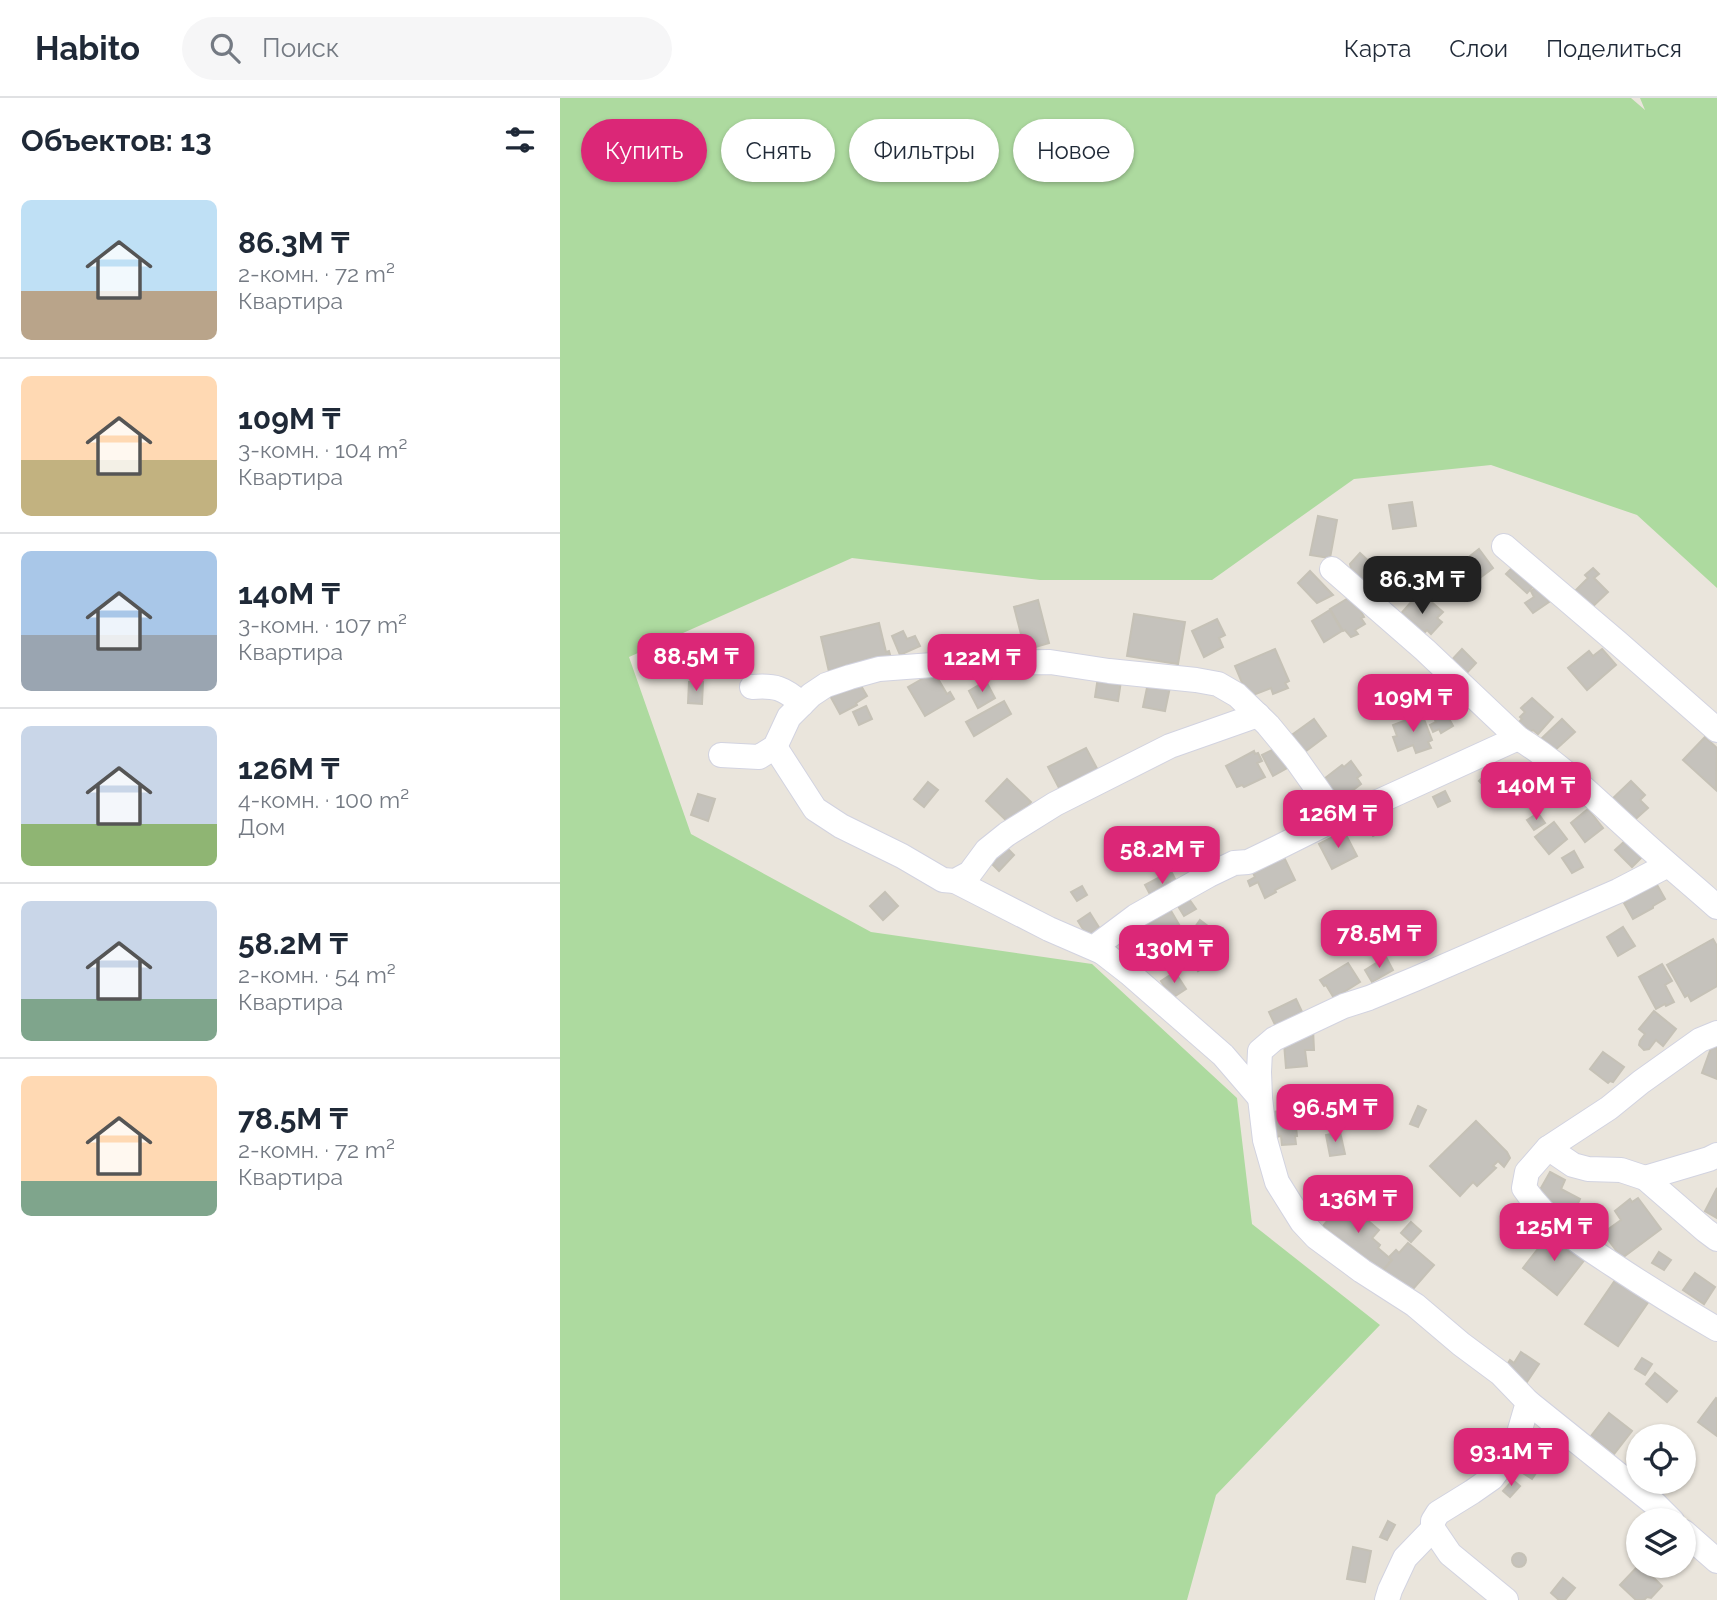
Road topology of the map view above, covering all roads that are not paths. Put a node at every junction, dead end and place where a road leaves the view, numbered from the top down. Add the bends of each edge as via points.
1 (1504, 546) dead end
2 (1332, 569) dead end
3 (752, 687) dead end
4 (802, 704) junction
5 (1258, 715) junction
6 (1717, 730) edge
7 (1518, 738) junction
8 (775, 747) junction
9 (721, 755) dead end
10 (1338, 815) junction
11 (1668, 865) junction
12 (956, 881) junction
13 (1717, 907) edge
14 (1102, 952) junction
15 (1717, 1033) edge
16 (1260, 1098) junction
17 (1548, 1148) junction
18 (1717, 1155) edge
19 (1717, 1173) edge
20 (1645, 1178) junction
21 (1717, 1239) edge
22 (1717, 1329) edge
23 (1528, 1402) junction
24 (1659, 1508) edge
25 (1433, 1529) junction
26 (1696, 1543) edge
27 (1717, 1562) edge
28 (1387, 1600) edge
29 (1506, 1600) edge

1 - 6 street
2 - 7 street
3 - 4 street via 780,688
4 - 5 street via 826,685 878,669 1050,662 1218,684
4 - 8 street via 789,717
5 - 10 street
5 - 12 street via 1170,746 1055,804 986,850 970,873
7 - 10 street via 1380,801
7 - 11 street via 1562,770
8 - 9 street via 759,757
8 - 12 street via 815,809 943,880
10 - 14 street via 1248,862 1209,875 1136,916 1100,943
11 - 13 street
11 - 16 street via 1618,891 1274,1038 1260,1051
12 - 14 street
14 - 16 street via 1223,1055
15 - 17 street via 1700,1040
16 - 23 street via 1271,1165 1302,1222 1316,1237 1415,1305 1500,1373
17 - 20 street via 1573,1165 1621,1170
17 - 22 street via 1527,1172 1524,1188 1547,1216 1656,1294
18 - 20 street
19 - 20 street
20 - 21 street
23 - 24 street
23 - 25 street via 1520,1433 1492,1478 1438,1513
25 - 28 street via 1405,1558
25 - 29 street via 1450,1555
26 - 27 street

